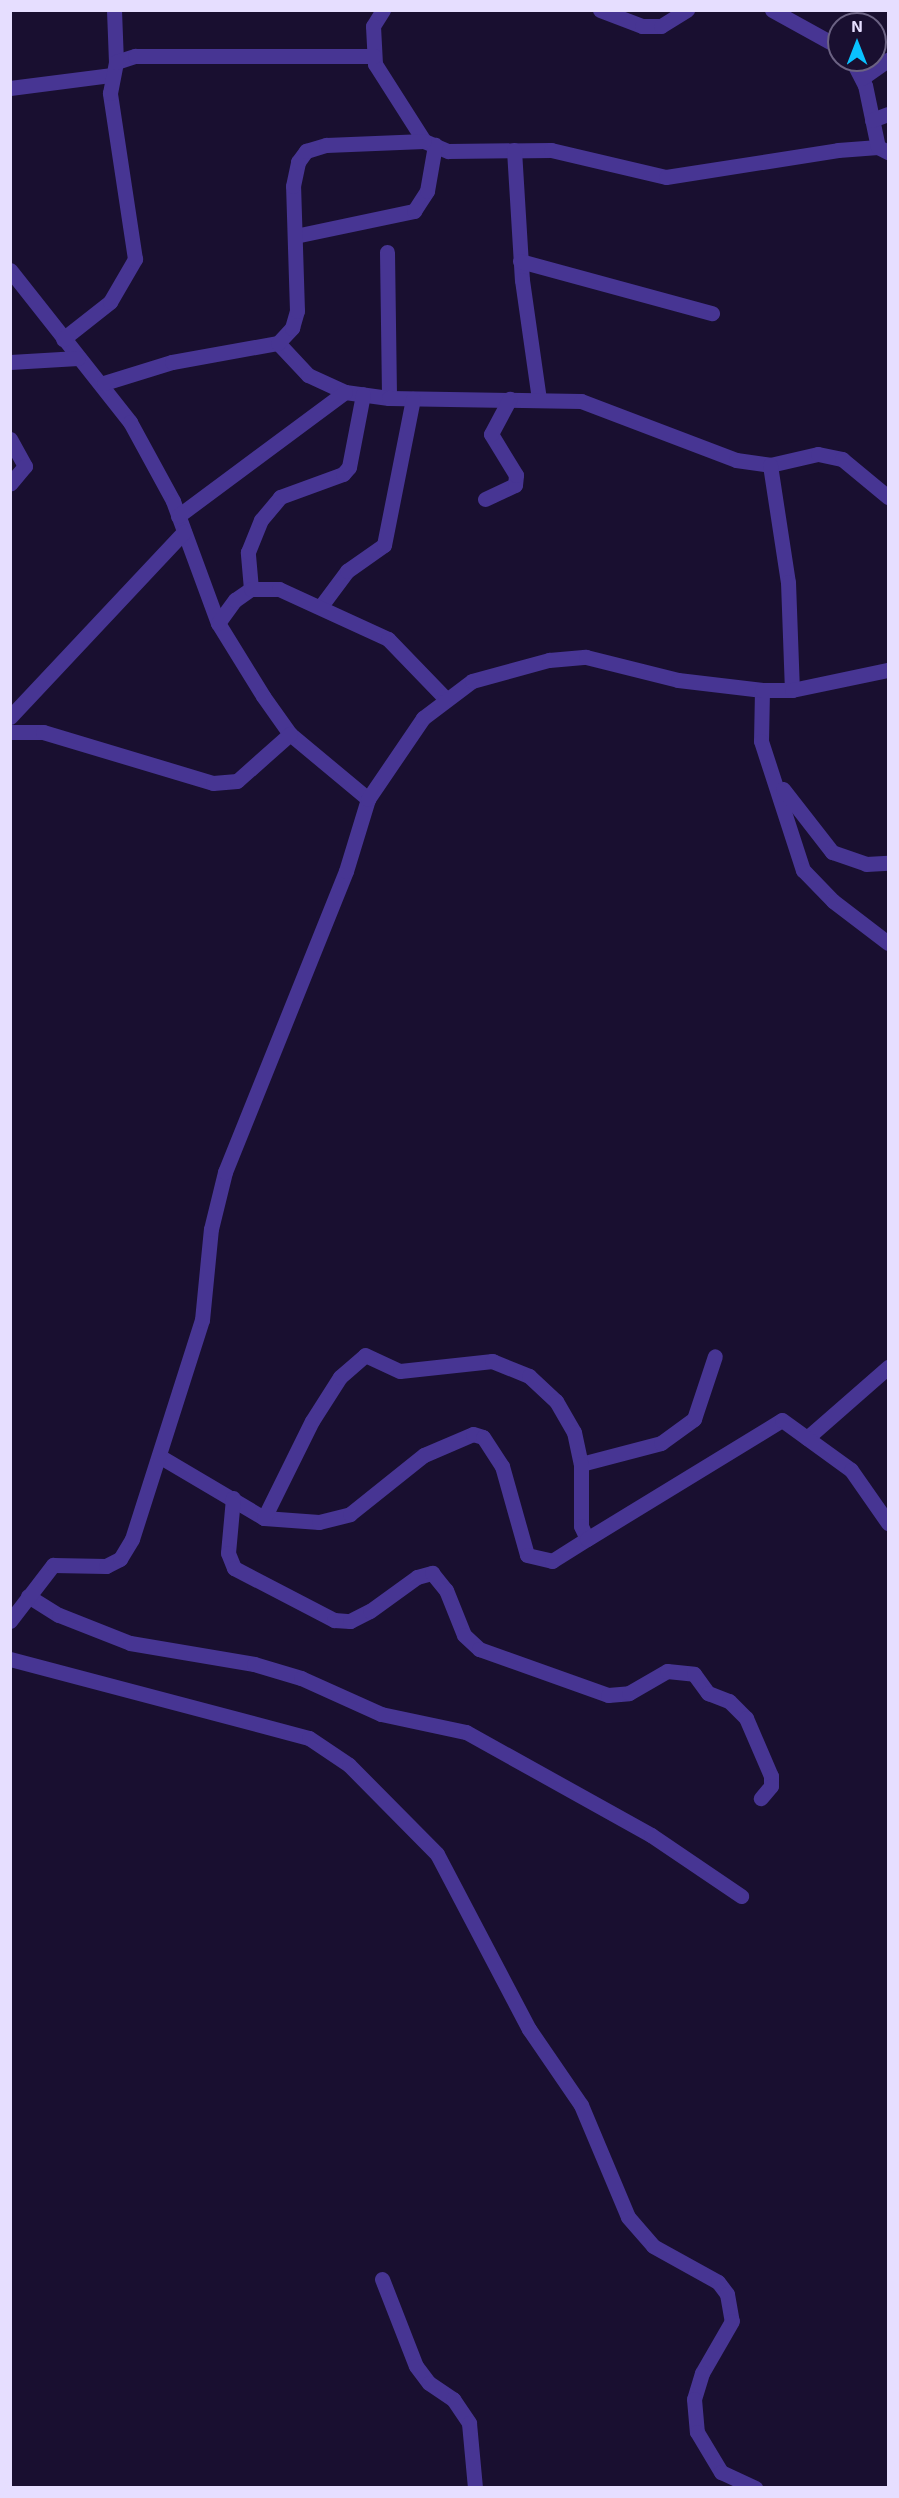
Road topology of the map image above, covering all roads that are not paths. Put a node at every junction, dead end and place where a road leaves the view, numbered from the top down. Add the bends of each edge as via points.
1 (114, 10) edge
2 (383, 10) edge
3 (600, 10) edge
4 (687, 10) edge
5 (772, 10) edge
6 (827, 40) edge
7 (374, 56) junction
8 (888, 60) edge
9 (114, 69) junction
10 (859, 72) edge
11 (862, 78) junction
12 (10, 88) edge
13 (888, 114) edge
14 (872, 120) junction
15 (430, 143) junction
16 (514, 150) junction
17 (883, 150) edge
18 (295, 236) junction
19 (387, 252) dead end
20 (520, 261) junction
21 (10, 270) edge
22 (712, 313) dead end
23 (63, 339) junction
24 (278, 343) junction
25 (78, 358) junction
26 (10, 362) edge
27 (104, 383) junction
28 (345, 392) junction
29 (363, 394) junction
30 (389, 398) junction
31 (413, 399) junction
32 (510, 399) junction
33 (539, 399) junction
34 (10, 439) edge
35 (770, 465) junction
36 (10, 484) edge
37 (888, 497) edge
38 (485, 499) dead end
39 (178, 516) junction
40 (184, 532) junction
41 (252, 589) junction
42 (321, 606) junction
43 (218, 623) junction
44 (888, 670) edge
45 (762, 690) junction
46 (792, 690) junction
47 (444, 697) junction
48 (10, 717) edge
49 (10, 732) edge
50 (290, 734) junction
51 (777, 782) junction
52 (368, 799) junction
53 (888, 864) edge
54 (888, 943) edge
55 (715, 1356) dead end
56 (888, 1367) edge
57 (807, 1438) junction
58 (159, 1456) junction
59 (581, 1464) junction
60 (233, 1498) junction
61 (264, 1518) junction
62 (888, 1523) edge
63 (587, 1539) junction
64 (28, 1596) junction
65 (10, 1622) edge
66 (10, 1659) edge
67 (761, 1798) dead end
68 (741, 1896) dead end
69 (382, 2279) dead end
70 (475, 2487) edge
71 (756, 2487) edge

1 - 9 street
2 - 7 street via 373,26
3 - 4 street via 642,26 661,26
5 - 6 street
7 - 9 street via 135,56
7 - 15 street
8 - 11 street
9 - 12 street
9 - 23 street via 135,259 110,302
10 - 11 street
11 - 14 street
13 - 14 street
14 - 17 street
15 - 16 street via 448,151
15 - 18 street via 427,190 414,211
15 - 18 street via 326,145 306,151 293,186
16 - 17 street via 551,150 666,177
16 - 20 street
18 - 24 street via 297,311 292,328
19 - 30 street
20 - 22 street
20 - 33 street
21 - 23 street
23 - 25 street
24 - 27 street via 172,362
24 - 28 street via 308,375
25 - 26 street
25 - 27 street
27 - 39 street
28 - 29 street
28 - 39 street
29 - 30 street
29 - 41 street via 350,467 280,497 261,520 248,552
30 - 31 street
31 - 32 street
31 - 42 street via 384,545 347,571
32 - 33 street
32 - 38 street via 491,434 516,475 515,485
33 - 35 street via 613,410 704,452
34 - 36 street via 25,466
35 - 37 street via 818,454 842,459
35 - 46 street via 788,582
39 - 40 street
40 - 43 street
40 - 48 street
41 - 42 street via 279,589
41 - 43 street via 235,600
42 - 47 street via 388,639
43 - 50 street
44 - 46 street
45 - 46 street
45 - 47 street via 678,680 586,657 509,668
45 - 51 street via 761,741
47 - 52 street via 423,718
49 - 50 street via 43,732 213,783 237,781
50 - 52 street
51 - 53 street via 832,852 866,864
51 - 54 street via 803,870 833,901
52 - 58 street via 346,871 225,1172 211,1229 202,1320
55 - 59 street via 694,1419 661,1443
56 - 57 street
57 - 62 street via 851,1470
57 - 63 street via 787,1421 769,1423
58 - 60 street
58 - 64 street via 132,1539 120,1559 106,1566 58,1563
59 - 61 street via 574,1432 556,1401 510,1366 475,1360 400,1371 359,1355 312,1421
59 - 63 street via 581,1526
60 - 61 street
60 - 67 street via 228,1553 234,1568 334,1620 350,1621 417,1576 432,1573 446,1590 464,1635 479,1649 608,1695 629,1693 667,1671 694,1674 708,1693 729,1701 746,1718 771,1776 771,1786
61 - 63 street via 320,1522 350,1514 424,1455 473,1434 483,1437 502,1466 527,1555 552,1561
64 - 65 street
64 - 68 street via 59,1615 130,1643 254,1664 301,1678 381,1714 466,1732 651,1835
66 - 71 street via 309,1738 349,1764 437,1854 529,2029 581,2105 628,2217 653,2246 718,2282 727,2294 732,2321 702,2373 694,2399 697,2432 721,2472
69 - 70 street via 417,2366 429,2383 453,2399 469,2422

